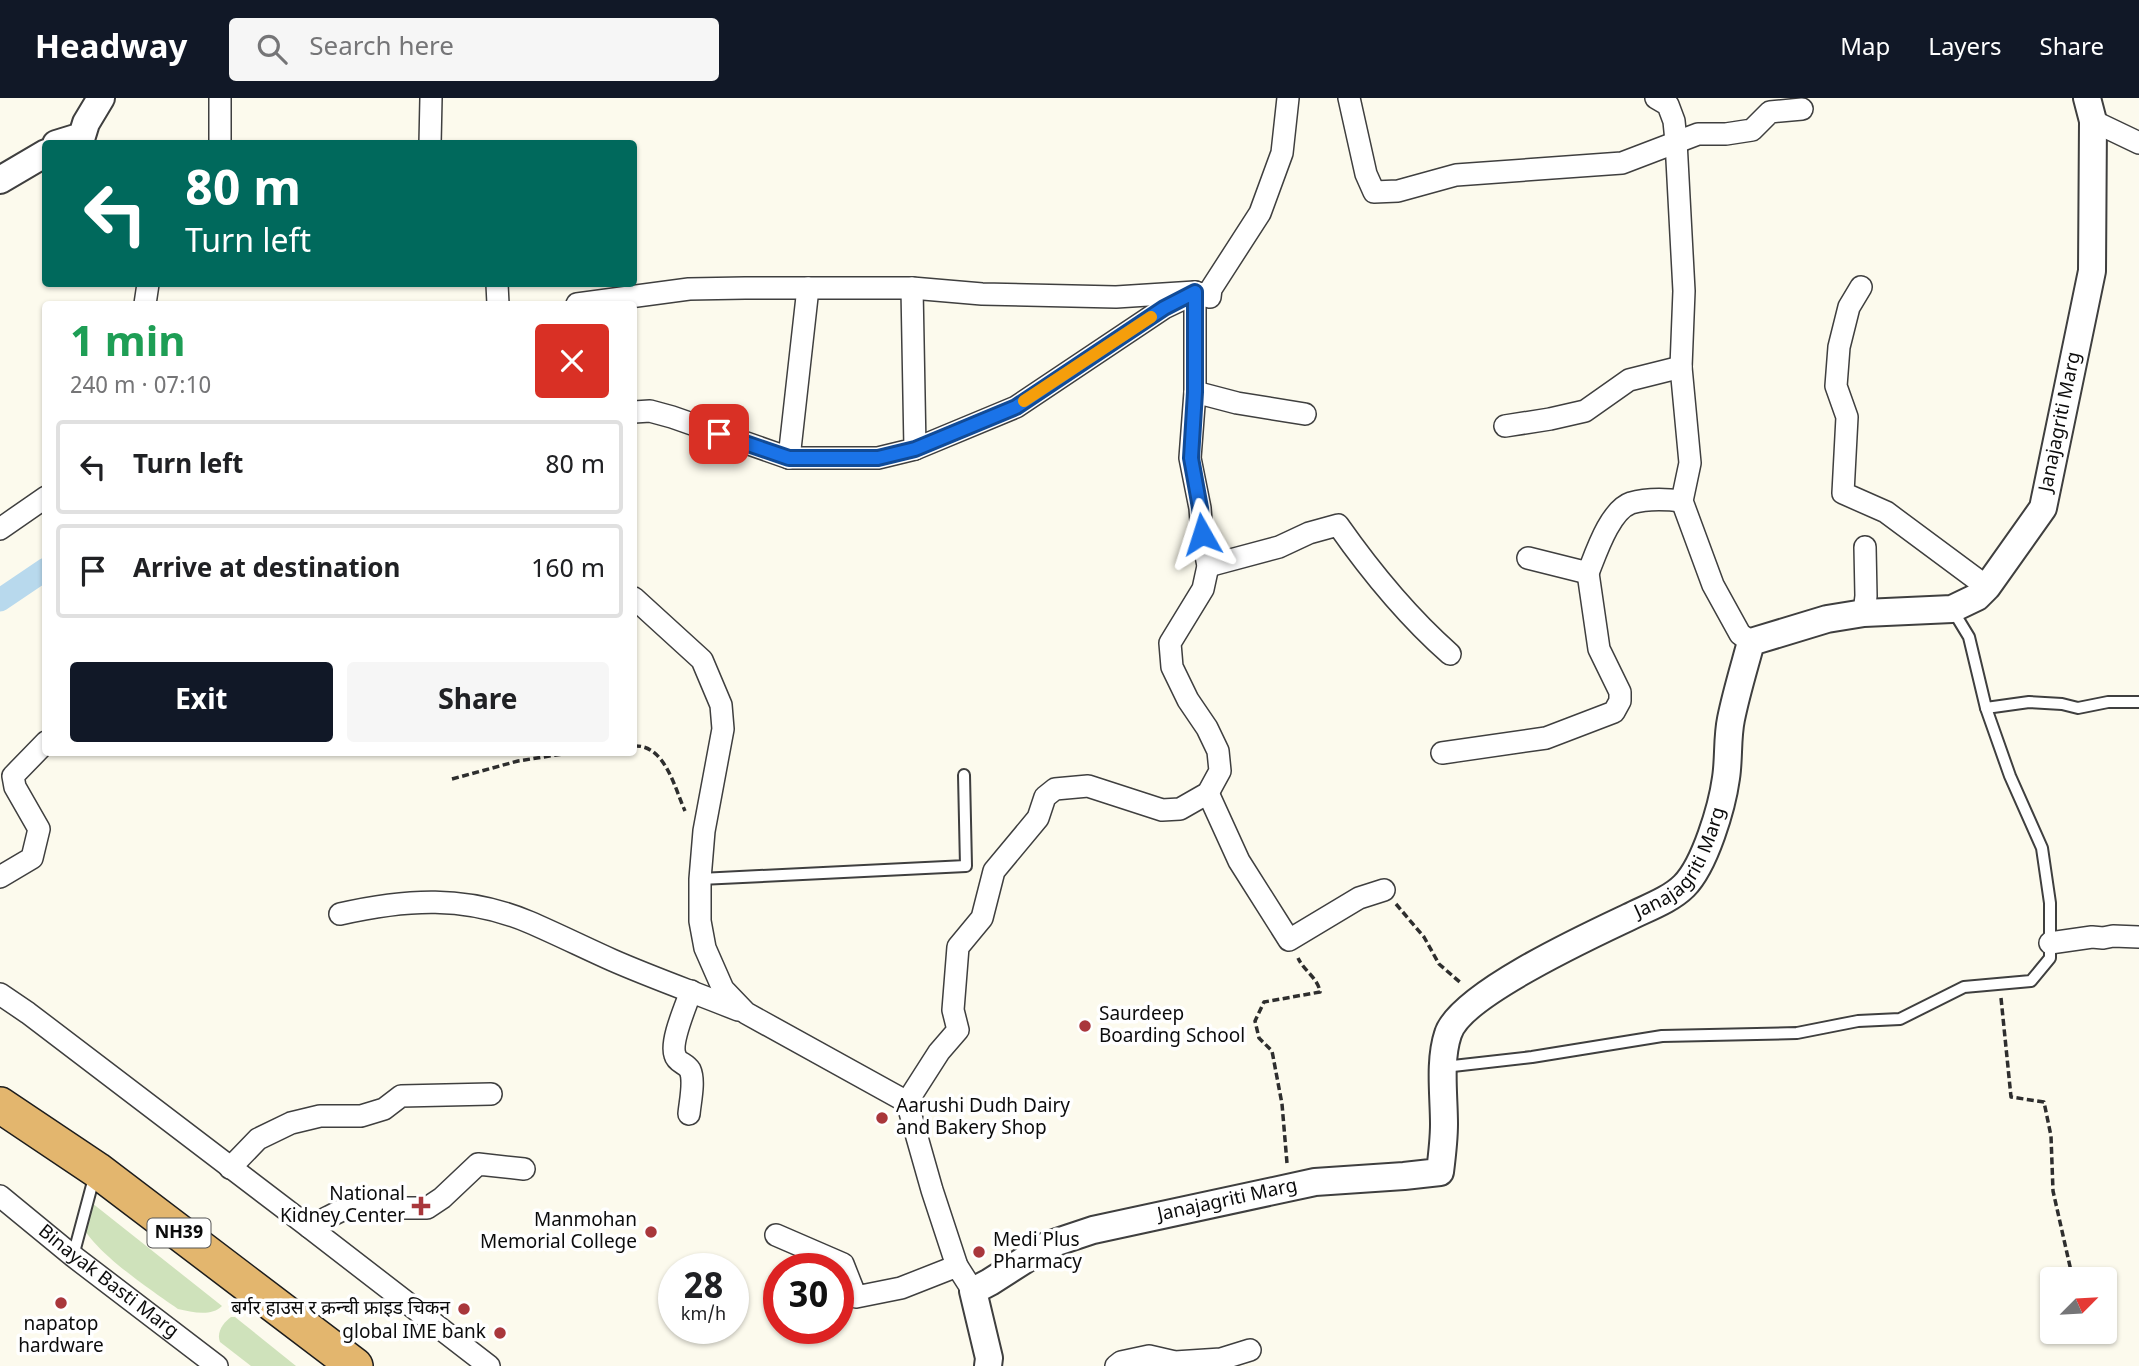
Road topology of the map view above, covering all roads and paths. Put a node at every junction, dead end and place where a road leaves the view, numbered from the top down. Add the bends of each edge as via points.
1 (101, 98) edge
2 (220, 98) edge
3 (431, 98) edge
4 (1289, 98) edge
5 (1349, 98) edge
6 (1656, 98) edge
7 (1802, 109) dead end
8 (2090, 109) edge
9 (69, 140) edge
10 (220, 140) edge
11 (430, 140) edge
12 (1676, 141) junction
13 (2139, 143) edge
14 (42, 155) edge
15 (0, 180) edge
16 (1861, 287) dead end
17 (808, 288) junction
18 (912, 288) junction
19 (1195, 292) junction
20 (599, 301) edge
21 (1681, 367) junction
22 (1195, 392) junction
23 (637, 412) edge
24 (1305, 414) dead end
25 (1505, 426) dead end
26 (915, 449) junction
27 (789, 458) junction
28 (42, 500) edge
29 (1682, 501) junction
30 (0, 530) edge
31 (1865, 547) dead end
32 (1528, 558) dead end
33 (1208, 566) junction
34 (1588, 573) junction
35 (1987, 587) junction
36 (637, 601) edge
37 (1952, 609) junction
38 (1864, 613) junction
39 (1751, 642) junction
40 (1450, 654) dead end
41 (2139, 702) edge
42 (1986, 708) junction
43 (42, 746) edge
44 (637, 746) edge
45 (1442, 753) dead end
46 (550, 756) edge
47 (964, 775) dead end
48 (452, 779) dead end
49 (1208, 793) junction
50 (704, 831) junction
51 (0, 877) edge
52 (700, 878) junction
53 (1384, 890) joint
54 (340, 914) dead end
55 (2139, 937) edge
56 (1289, 940) junction
57 (2050, 943) junction
58 (2001, 985) junction
59 (691, 991) junction
60 (0, 994) edge
61 (1480, 999) junction
62 (746, 1013) junction
63 (1444, 1067) junction
64 (491, 1094) dead end
65 (907, 1102) junction
66 (0, 1105) edge
67 (689, 1114) dead end
68 (230, 1168) junction
69 (524, 1169) dead end
70 (97, 1170) junction
71 (1291, 1187) junction
72 (0, 1196) edge
73 (309, 1227) junction
74 (776, 1235) dead end
75 (73, 1256) junction
76 (957, 1266) junction
77 (2070, 1267) edge
78 (973, 1291) junction
79 (1250, 1350) dead end
80 (217, 1366) edge
81 (355, 1366) edge
82 (489, 1366) edge
83 (988, 1366) edge
84 (1115, 1366) edge

1 - 9 street via 82,136
2 - 10 street
3 - 11 street
4 - 19 street via 1282,153 1260,214 1210,297
5 - 12 street via 1374,192 1398,191 1456,175 1622,163
6 - 12 street via 1668,105
7 - 12 street via 1770,112 1752,131 1698,134
8 - 13 street
8 - 35 street, Janajagriti Marg via 2092,271 2043,508
12 - 21 street via 1684,291
14 - 15 street
16 - 35 street via 1849,307 1839,347 1836,386 1847,417 1843,493 1886,512
17 - 18 street
17 - 20 street via 689,289
17 - 27 street
18 - 19 street via 1116,297
18 - 26 street
19 - 22 street
19 - 26 street via 1016,407
21 - 25 street via 1629,380 1585,411
21 - 29 street via 1690,463
22 - 24 street
22 - 33 street via 1191,458
23 - 27 street via 672,417
26 - 27 street via 878,458
28 - 30 street
29 - 34 street via 1628,503 1612,519
29 - 39 street via 1713,585 1740,634
31 - 38 street
32 - 34 street
33 - 40 street via 1338,525 1368,567
33 - 49 street via 1203,589 1170,643 1172,667 1218,751 1220,771
34 - 45 street via 1599,649 1620,692 1614,712 1546,738
35 - 37 street, Janajagriti Marg
36 - 50 street via 702,660 721,705 723,729
37 - 38 street, Janajagriti Marg
37 - 42 lane via 1969,637
38 - 39 street, Janajagriti Marg via 1826,619
39 - 61 street, Janajagriti Marg via 1730,721 1726,779 1713,828 1698,868 1684,887 1569,946
41 - 42 lane via 2078,708 2029,702
42 - 57 lane via 2042,848
43 - 51 street via 13,775 39,829 32,858
44 - 50 path via 663,762 693,827
46 - 48 path
47 - 52 lane via 966,866
49 - 56 street via 1239,861
49 - 65 street via 1180,809 1161,810 1088,786 1055,789 1045,797 1038,818 994,871 982,918 958,947 953,1010 958,1030
50 - 52 street
52 - 62 street via 699,921 705,948 723,989
53 - 56 street via 1359,898
53 - 61 path via 1424,937 1438,964
54 - 59 street via 399,902 482,907 531,922
55 - 57 street
56 - 71 path via 1320,992 1264,1002 1255,1021 1259,1038 1272,1051
57 - 58 lane via 2050,958 2031,981
58 - 63 lane via 1964,987 1900,1019 1858,1021 1797,1033 1662,1036
58 - 77 path via 2011,1097 2044,1102 2051,1136 2053,1191
59 - 62 street
59 - 67 street via 674,1051 692,1078
60 - 68 street
61 - 63 street, Janajagriti Marg via 1448,1032
62 - 65 street
63 - 71 street, Janajagriti Marg via 1440,1172
64 - 68 street via 401,1096 384,1109 361,1116 320,1116 292,1123 258,1139
65 - 76 street
66 - 70 highway, NH39
68 - 73 street
69 - 73 street via 478,1164 427,1208 346,1208
70 - 75 lane
70 - 81 highway, NH39
71 - 78 street, Janajagriti Marg via 1093,1230 1048,1245
72 - 75 street, Binayak Basti Marg
73 - 82 street
74 - 76 street via 843,1264 856,1297 901,1287
75 - 80 street, Binayak Basti Marg
76 - 78 street
78 - 83 street
79 - 84 street via 1221,1359 1175,1362 1149,1356

